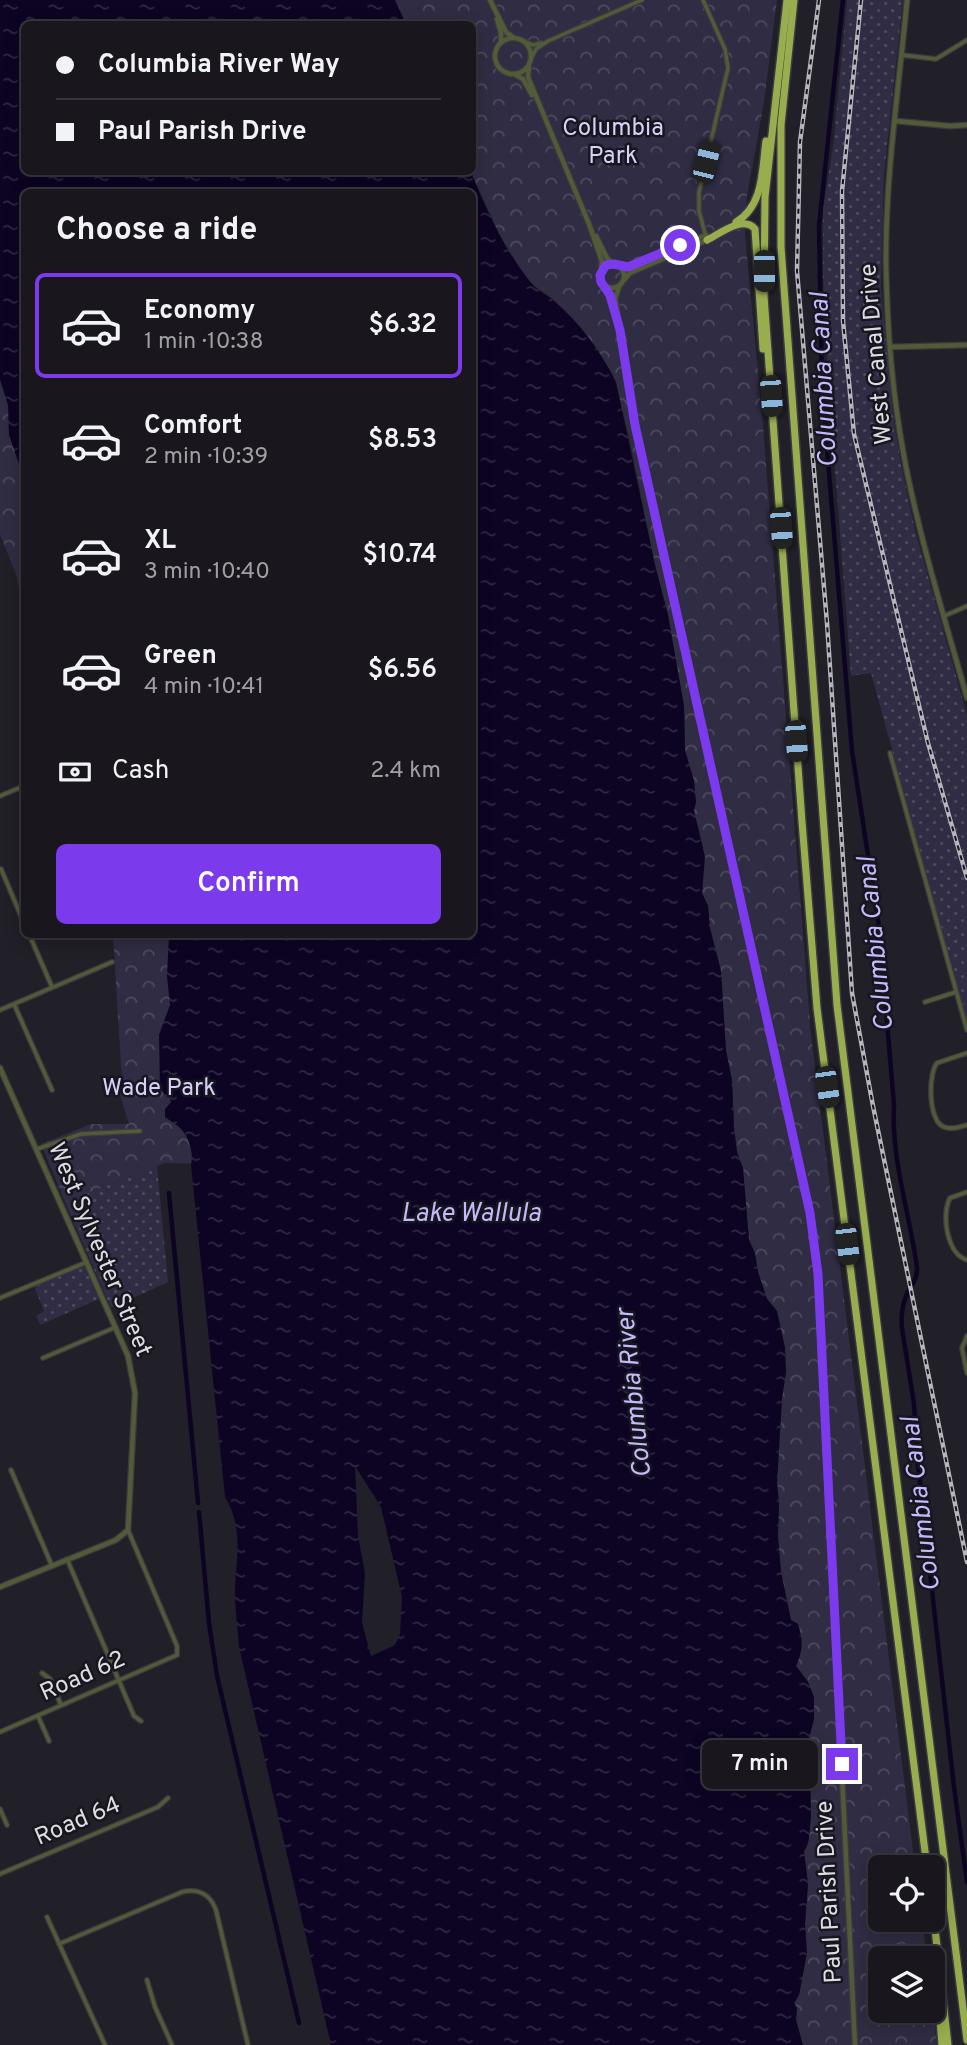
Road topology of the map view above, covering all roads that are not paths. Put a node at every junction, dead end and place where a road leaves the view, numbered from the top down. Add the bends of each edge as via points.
1 (490, 0) edge
2 (642, 0) edge
3 (703, 0) edge
4 (787, 0) edge
5 (794, 0) edge
6 (907, 0) edge
7 (494, 8) junction
8 (515, 38) junction
9 (967, 40) edge
10 (524, 41) junction
11 (548, 41) junction
12 (499, 46) junction
13 (902, 55) junction
14 (530, 62) junction
15 (512, 74) junction
16 (776, 93) junction
17 (538, 106) junction
18 (896, 121) junction
19 (967, 125) edge
20 (589, 224) junction
21 (706, 237) junction
22 (616, 265) junction
23 (601, 271) junction
24 (624, 280) junction
25 (604, 285) junction
26 (619, 287) junction
27 (620, 330) junction
28 (967, 345) edge
29 (890, 347) junction
30 (773, 421) junction
31 (967, 606) edge
32 (944, 615) junction
33 (967, 698) edge
34 (890, 752) dead end
35 (21, 787) edge
36 (0, 796) edge
37 (1, 869) edge
38 (21, 916) edge
39 (31, 938) edge
40 (113, 962) dead end
41 (53, 988) junction
42 (956, 992) junction
43 (925, 1002) dead end
44 (14, 1004) junction
45 (0, 1010) edge
46 (967, 1030) edge
47 (967, 1054) edge
48 (0, 1068) edge
49 (52, 1090) dead end
50 (967, 1125) edge
51 (140, 1131) dead end
52 (37, 1149) junction
53 (967, 1192) edge
54 (967, 1261) edge
55 (87, 1262) junction
56 (0, 1298) edge
57 (116, 1328) junction
58 (967, 1336) edge
59 (43, 1358) dead end
60 (967, 1373) edge
61 (11, 1470) dead end
62 (128, 1530) junction
63 (66, 1559) junction
64 (52, 1566) junction
65 (0, 1587) edge
66 (178, 1651) joint
67 (42, 1673) dead end
68 (118, 1680) junction
69 (61, 1705) junction
70 (38, 1716) junction
71 (141, 1721) dead end
72 (0, 1732) edge
73 (48, 1741) dead end
74 (168, 1798) dead end
75 (0, 1809) edge
76 (7, 1825) dead end
77 (925, 1855) edge
78 (0, 1874) edge
79 (47, 1917) dead end
80 (59, 1944) junction
81 (957, 1961) junction
82 (147, 1980) dead end
83 (967, 1999) edge
84 (945, 2021) edge
85 (940, 2023) edge
86 (967, 2040) edge
87 (105, 2045) edge
88 (172, 2045) edge
89 (248, 2045) edge
90 (855, 2045) edge
91 (942, 2045) edge
92 (948, 2045) edge

1 - 7 street
2 - 11 street
3 - 21 street via 723,44 728,68 700,188 699,211
4 - 16 highway
5 - 81 highway via 782,111 780,247 837,1004
6 - 13 street, West Canal Drive
7 - 8 street via 506,32
7 - 12 street via 501,33
8 - 10 street
8 - 12 street
9 - 13 street via 936,59
10 - 11 street
10 - 14 street via 530,49
11 - 14 street via 536,49
12 - 15 street via 497,64
13 - 18 street, West Canal Drive
14 - 15 street via 523,71
14 - 17 street via 527,76
15 - 17 street via 524,81
16 - 21 highway via 754,205 740,220
16 - 30 highway via 764,246
17 - 20 street
18 - 19 street
18 - 29 street, West Canal Drive via 887,194
20 - 22 street via 605,256
20 - 23 street
21 - 22 street via 628,267
21 - 24 street via 630,272
21 - 30 highway via 743,223 756,232 764,366
22 - 23 street via 606,265
22 - 24 street via 624,272
23 - 25 street
24 - 26 street
25 - 26 street
25 - 27 street, Paul Parish Drive
26 - 27 street, Paul Parish Drive via 615,297
27 - 90 street, Paul Parish Drive via 635,425 813,1228
28 - 29 street
29 - 32 street, West Canal Drive via 903,451
30 - 77 highway via 817,1008
31 - 32 street
32 - 33 street, West Canal Drive
34 - 42 street
35 - 36 street
37 - 38 street
39 - 41 street
40 - 41 street
41 - 44 street
42 - 43 street
42 - 46 street
44 - 45 street
44 - 49 street
47 - 50 street via 937,1063 930,1076 937,1122 950,1129
48 - 52 street, West Sylvester Street
51 - 52 street via 81,1134
52 - 55 street, West Sylvester Street
53 - 54 street via 950,1198 945,1214 953,1250
55 - 56 street
55 - 57 street, West Sylvester Street
57 - 59 street
57 - 62 street, West Sylvester Street via 131,1365 135,1393
58 - 60 street via 962,1348
61 - 64 street
62 - 63 street
62 - 66 street, West Sylvester Street
63 - 64 street
63 - 68 street
64 - 65 street
66 - 68 street, Road 62 via 174,1657
67 - 69 street via 50,1679
68 - 69 street, Road 62
68 - 71 street via 134,1716
69 - 70 street, Road 62
70 - 72 street, Road 62
70 - 73 street
74 - 78 street, Road 64 via 158,1807
75 - 76 street
79 - 80 street
80 - 87 street
80 - 89 street via 182,1892 204,1894 216,1910
81 - 83 highway
81 - 86 highway
82 - 88 street
84 - 92 highway
85 - 91 highway

